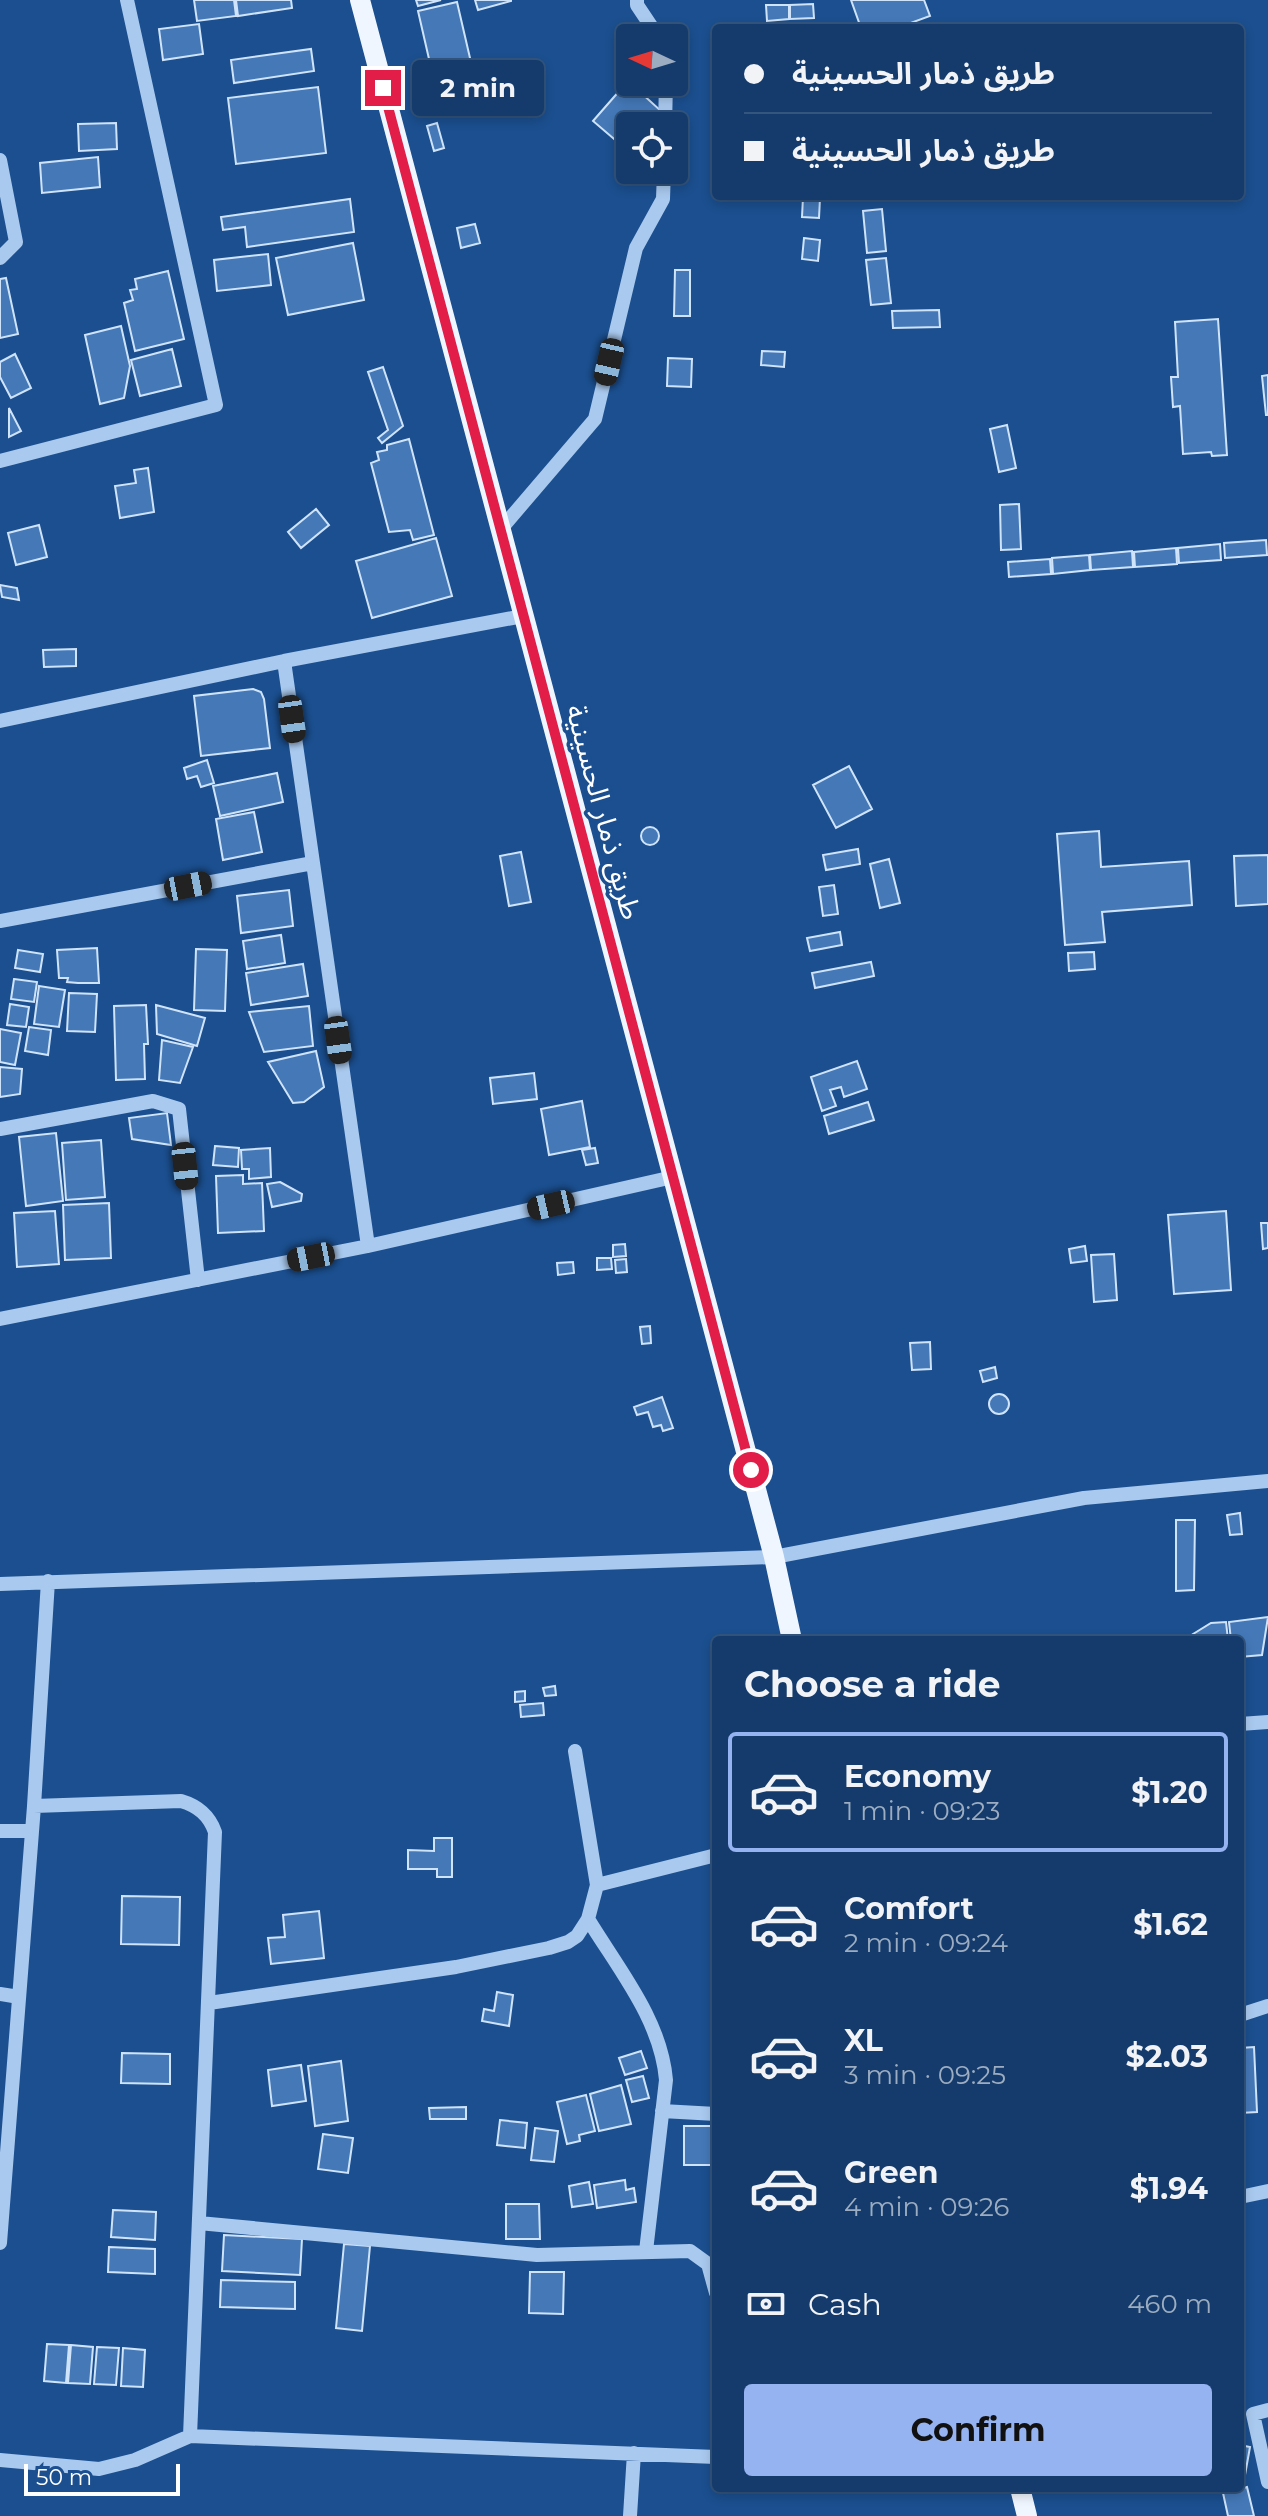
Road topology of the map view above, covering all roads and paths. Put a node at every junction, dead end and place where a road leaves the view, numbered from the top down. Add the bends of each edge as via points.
1 (127, 0) edge
2 (360, 0) edge
3 (637, 0) edge
4 (650, 24) edge
5 (0, 160) edge
6 (664, 184) edge
7 (0, 258) edge
8 (0, 461) edge
9 (500, 530) junction
10 (523, 616) junction
11 (284, 661) junction
12 (0, 721) edge
13 (313, 863) junction
14 (0, 921) edge
15 (0, 1129) edge
16 (673, 1177) junction
17 (368, 1246) junction
18 (198, 1280) junction
19 (0, 1319) edge
20 (1268, 1481) edge
21 (774, 1557) junction
22 (48, 1581) junction
23 (0, 1584) edge
24 (791, 1636) edge
25 (1268, 1722) edge
26 (1244, 1724) edge
27 (575, 1751) dead end
28 (34, 1806) junction
29 (0, 1831) edge
30 (32, 1831) junction
31 (712, 1856) edge
32 (597, 1885) junction
33 (588, 1919) junction
34 (0, 1994) edge
35 (19, 1997) junction
36 (209, 2003) junction
37 (1268, 2006) edge
38 (1244, 2014) edge
39 (662, 2111) junction
40 (712, 2114) edge
41 (1268, 2191) edge
42 (1244, 2196) edge
43 (199, 2223) junction
44 (0, 2243) edge
45 (646, 2251) junction
46 (712, 2275) edge
47 (1268, 2410) edge
48 (190, 2436) junction
49 (634, 2453) junction
50 (712, 2457) edge
51 (0, 2460) edge
52 (1268, 2482) edge
53 (1021, 2492) edge
54 (630, 2516) edge
55 (1027, 2516) edge

1 - 8 street via 216,405
2 - 9 main road, طريق ذمار الحسينية
3 - 4 street
5 - 7 street via 16,242
6 - 9 street via 663,199 636,248 595,419
9 - 10 main road, طريق ذمار الحسينية
10 - 11 street
10 - 16 main road, طريق ذمار الحسينية
11 - 12 street
11 - 13 street
13 - 14 street
13 - 17 street
15 - 18 street via 153,1101 179,1109
16 - 17 street
16 - 21 main road, طريق ذمار الحسينية
17 - 18 street
18 - 19 street
20 - 21 street via 1084,1498
21 - 22 street
21 - 24 main road, طريق ذمار الحسينية
22 - 23 street
22 - 28 street
25 - 26 street
27 - 32 street
28 - 30 street
28 - 36 street via 181,1801 206,1815 216,1841
29 - 30 street
30 - 35 street
31 - 32 street
32 - 33 street
33 - 36 street via 577,1936 549,1948
33 - 39 street via 657,2035 666,2080
34 - 35 street
35 - 44 street
36 - 43 street
37 - 38 street
39 - 40 street
39 - 45 street
41 - 42 street
43 - 45 street via 537,2255
43 - 48 street
45 - 46 street via 698,2255
47 - 52 street via 1253,2414
48 - 49 street
48 - 51 street via 99,2469
49 - 50 street
49 - 54 street
53 - 55 main road

